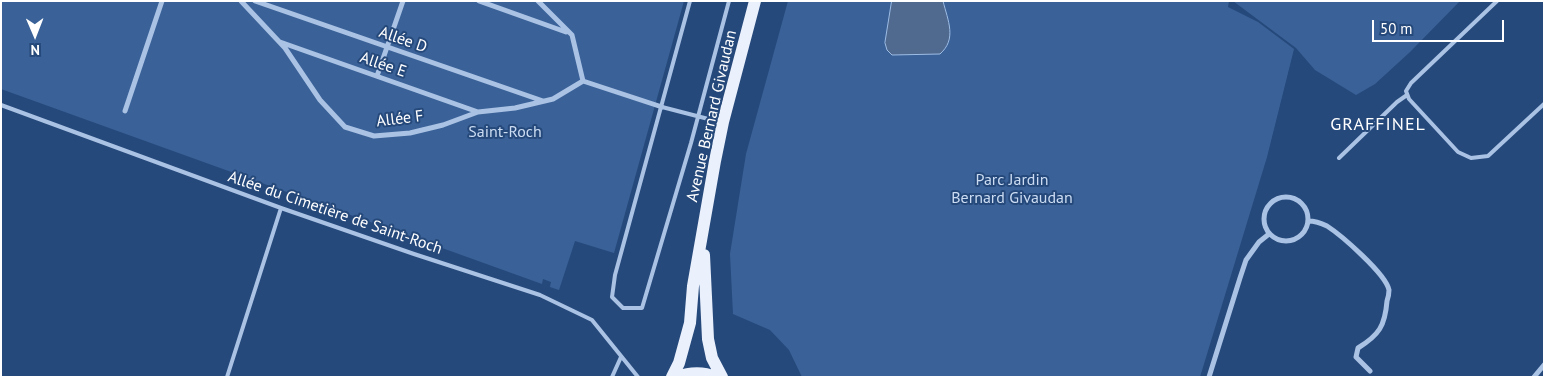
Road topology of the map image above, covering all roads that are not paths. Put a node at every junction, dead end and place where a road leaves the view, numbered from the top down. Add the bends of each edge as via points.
1 (162, 1) edge
2 (241, 1) edge
3 (255, 1) edge
4 (403, 1) edge
5 (479, 1) edge
6 (538, 1) edge
7 (690, 1) edge
8 (729, 1) edge
9 (755, 1) edge
10 (1497, 1) edge
11 (569, 32) junction
12 (279, 42) junction
13 (387, 47) junction
14 (376, 76) junction
15 (584, 81) junction
16 (1407, 95) junction
17 (543, 101) junction
18 (1544, 104) edge
19 (1, 105) edge
20 (662, 107) junction
21 (125, 111) dead end
22 (478, 112) junction
23 (698, 117) junction
24 (723, 122) junction
25 (1339, 158) dead end
26 (281, 208) junction
27 (1308, 221) junction
28 (1269, 234) junction
29 (702, 238) junction
30 (622, 357) junction
31 (1544, 365) edge
32 (1370, 371) dead end
33 (227, 377) edge
34 (612, 377) edge
35 (638, 377) edge
36 (672, 377) edge
37 (678, 377) edge
38 (715, 377) edge
39 (722, 377) edge
40 (1209, 377) edge
41 (1534, 377) edge

1 - 21 street
2 - 12 street, Allée F
3 - 13 street, Allée D
4 - 13 street
5 - 11 street
6 - 11 street
7 - 20 lane
8 - 23 lane
9 - 24 main road, Avenue Bernard Givaudan
10 - 16 lane via 1411,83
11 - 15 street
12 - 14 street, Allée E
12 - 22 street, Allée F via 320,100 346,127 374,136 410,133
13 - 14 street
13 - 17 street, Allée D
14 - 22 street, Allée E
15 - 17 street, Allée F via 553,99
15 - 20 street
16 - 18 lane via 1458,152 1470,158 1488,156
16 - 25 lane
17 - 22 street, Allée F
19 - 26 lane, Allée du Cimetière de Saint-Roch
20 - 23 lane
20 - 23 lane via 615,275 612,297 622,308 642,308
23 - 24 lane
24 - 29 main road, Avenue Bernard Givaudan
26 - 30 lane, Allée du Cimetière de Saint-Roch via 540,295 592,320
26 - 33 lane
27 - 28 street via 1301,236 1293,240 1284,242
27 - 28 street via 1307,212 1296,199 1279,198 1266,209 1264,218
27 - 32 street via 1325,226 1348,244 1372,266 1389,290 1382,327 1358,348 1356,356
28 - 40 street via 1246,260
29 - 36 main road via 690,323
29 - 39 main road via 708,340 712,358
30 - 34 lane
30 - 35 lane, Allée du Cimetière de Saint-Roch
31 - 41 street
37 - 38 main road via 698,373

